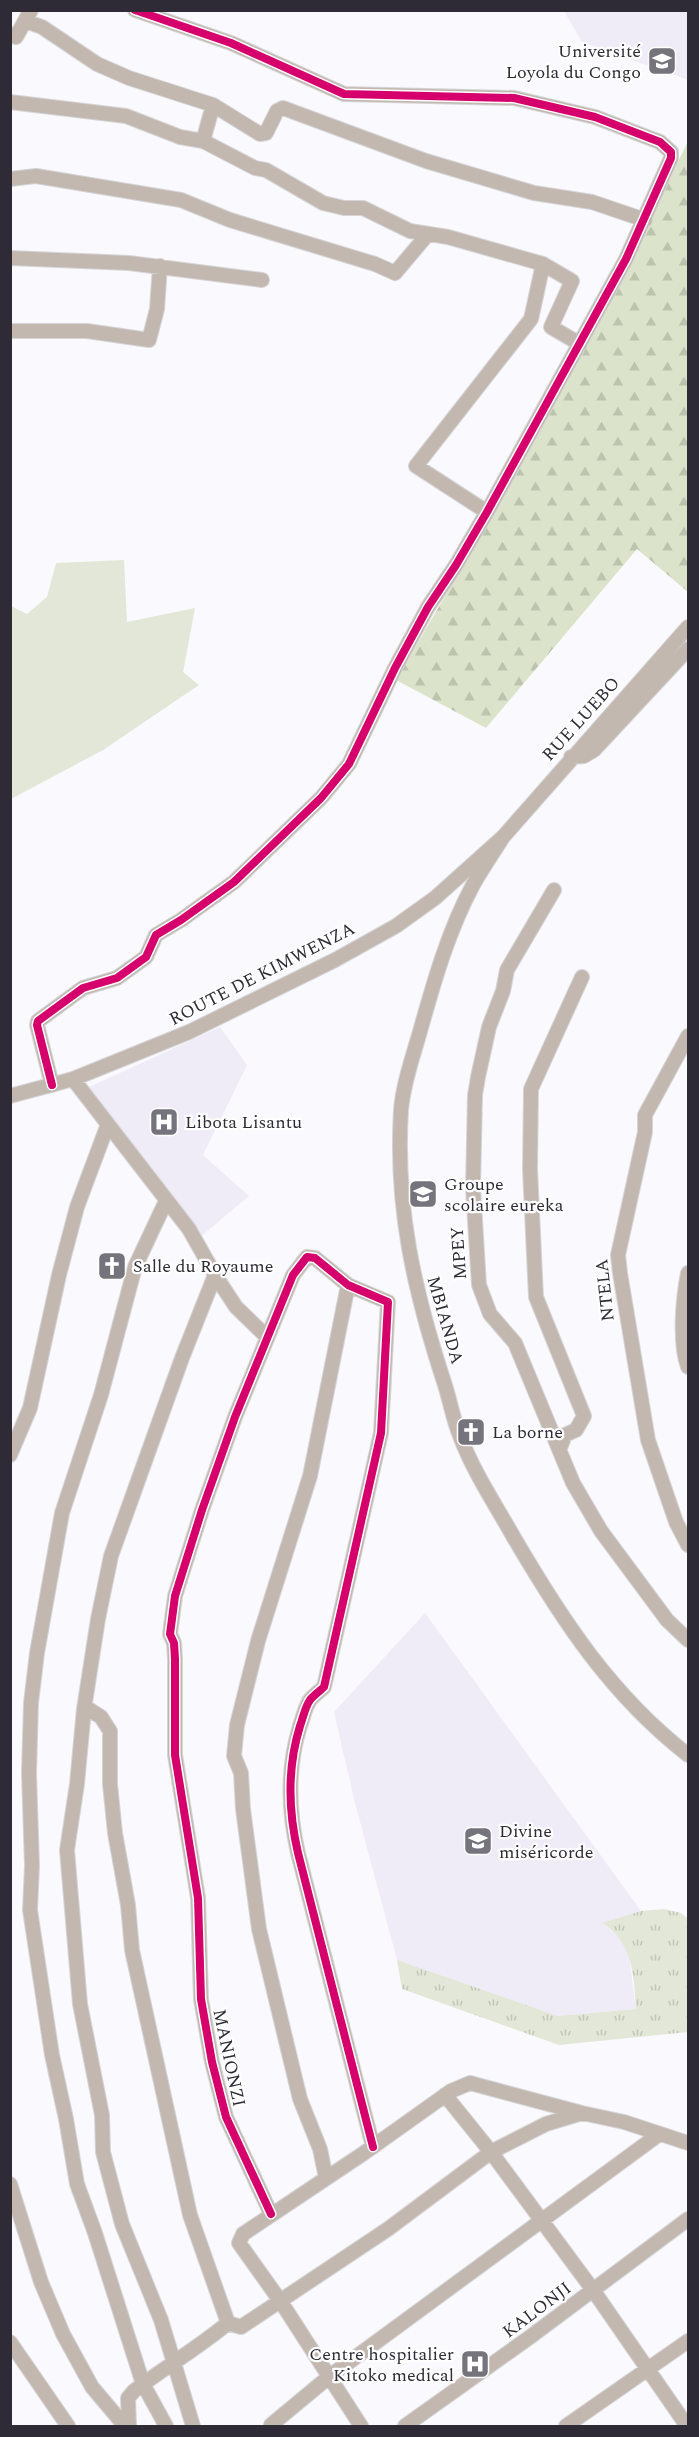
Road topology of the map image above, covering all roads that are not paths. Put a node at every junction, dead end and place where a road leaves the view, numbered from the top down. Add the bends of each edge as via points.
1 (135, 10) edge
2 (28, 16) edge
3 (10, 34) edge
4 (10, 102) edge
5 (213, 105) junction
6 (203, 141) junction
7 (10, 179) edge
8 (645, 220) junction
9 (428, 234) junction
10 (10, 258) edge
11 (543, 264) junction
12 (160, 266) junction
13 (262, 280) dead end
14 (531, 319) junction
15 (551, 327) junction
16 (10, 331) edge
17 (580, 344) junction
18 (487, 512) junction
19 (688, 627) edge
20 (688, 649) edge
21 (571, 757) junction
22 (503, 837) junction
23 (554, 890) dead end
24 (582, 977) dead end
25 (688, 1036) edge
26 (73, 1079) junction
27 (52, 1085) junction
28 (10, 1096) edge
29 (108, 1124) junction
30 (166, 1201) junction
31 (688, 1273) edge
32 (215, 1275) junction
33 (348, 1285) junction
34 (267, 1337) junction
35 (688, 1367) edge
36 (560, 1448) junction
37 (10, 1455) edge
38 (688, 1545) edge
39 (688, 1640) edge
40 (84, 1709) junction
41 (688, 1755) edge
42 (445, 2095) junction
43 (582, 2113) junction
44 (658, 2135) junction
45 (688, 2143) edge
46 (373, 2147) junction
47 (491, 2152) junction
48 (326, 2178) junction
49 (10, 2184) edge
50 (271, 2214) junction
51 (688, 2219) edge
52 (542, 2222) junction
53 (593, 2290) junction
54 (282, 2302) junction
55 (228, 2323) junction
56 (688, 2341) edge
57 (10, 2342) edge
58 (173, 2361) junction
59 (646, 2370) junction
60 (330, 2376) junction
61 (143, 2384) junction
62 (271, 2425) edge
63 (68, 2427) edge
64 (127, 2427) edge
65 (166, 2427) edge
66 (194, 2427) edge
67 (361, 2427) edge
68 (405, 2427) edge
69 (566, 2427) edge
70 (687, 2427) edge

1 - 8 street via 231,43 344,94 514,98 595,117 660,142 671,152 670,158
2 - 3 street via 16,37
2 - 5 street via 94,62
4 - 6 street via 126,116 180,137
5 - 6 street
5 - 8 street via 264,135 277,111 283,108 426,161 534,193 592,202
6 - 9 street via 323,202 363,208 403,228
7 - 9 street via 36,176 181,200 230,220 395,273
8 - 17 street
9 - 11 street
10 - 12 street
11 - 14 street
11 - 15 street via 572,281
12 - 13 street
12 - 16 street via 157,309 149,340 87,331
14 - 15 street
14 - 18 street via 416,466
15 - 17 street
17 - 18 street
18 - 27 street via 428,607 349,764 321,798 234,882 156,935 147,957 139,964 117,978 83,988 38,1021
19 - 21 street, RUE LUEBO
20 - 21 street via 594,750
21 - 22 street, RUE LUEBO
22 - 26 street, ROUTE DE KIMWENZA via 435,898 396,926 189,1032
22 - 41 street, MBIANDA via 461,910 432,991 401,1107 401,1186 414,1280 460,1437 512,1535 566,1623 606,1677 640,1715
23 - 36 street, MPEY via 507,970 489,1027 475,1095 473,1188 479,1284 490,1314 515,1343
24 - 36 street via 530,1094 536,1297 584,1416 576,1430 565,1435
25 - 38 street, NTELA via 645,1115 645,1132 618,1256 648,1440 676,1522
26 - 27 street, ROUTE DE KIMWENZA
26 - 29 street
27 - 28 street, ROUTE DE KIMWENZA
29 - 30 street
29 - 37 street via 77,1207 30,1408
30 - 32 street via 198,1241
30 - 61 street via 135,1267 101,1395 62,1513 37,1653 29,1773 30,1910 52,2055 77,2184
31 - 35 street via 684,1308
32 - 34 street via 236,1307
32 - 40 street via 111,1556
33 - 34 street, MANIONZI via 315,1258 307,1257 293,1275
33 - 46 street via 387,1302 383,1420 324,1688 309,1701 303,1717 295,1743 289,1792 298,1853
33 - 48 street via 310,1476 258,1641 237,1725 234,1755 241,1773 259,1929 300,2098 320,2149
34 - 50 street, MANIONZI via 202,1510 171,1615 170,1634 175,1659 175,1755 198,1898 201,1998 217,2090
36 - 39 street, MPEY via 573,1483 601,1531 667,1620
40 - 55 street via 100,1717 110,1731 110,1784 130,1942 190,2215
40 - 58 street via 78,1784 67,1850 80,2004 112,2189
42 - 43 street via 470,2083
42 - 46 street
42 - 47 street
43 - 44 street via 624,2122
43 - 47 street via 546,2124
44 - 45 street
44 - 52 street
46 - 48 street
47 - 52 street
47 - 54 street
48 - 50 street
49 - 64 street via 40,2282 63,2334 92,2387
50 - 54 street via 243,2234 239,2243
51 - 53 street, KALONJI
52 - 53 street
52 - 60 street
53 - 59 street
53 - 68 street, KALONJI
54 - 55 street via 241,2327
54 - 60 street
55 - 58 street via 198,2348
56 - 59 street
57 - 63 street
58 - 61 street
58 - 66 street
59 - 69 street
59 - 70 street
60 - 62 street
60 - 67 street
61 - 64 street via 128,2398
61 - 65 street

